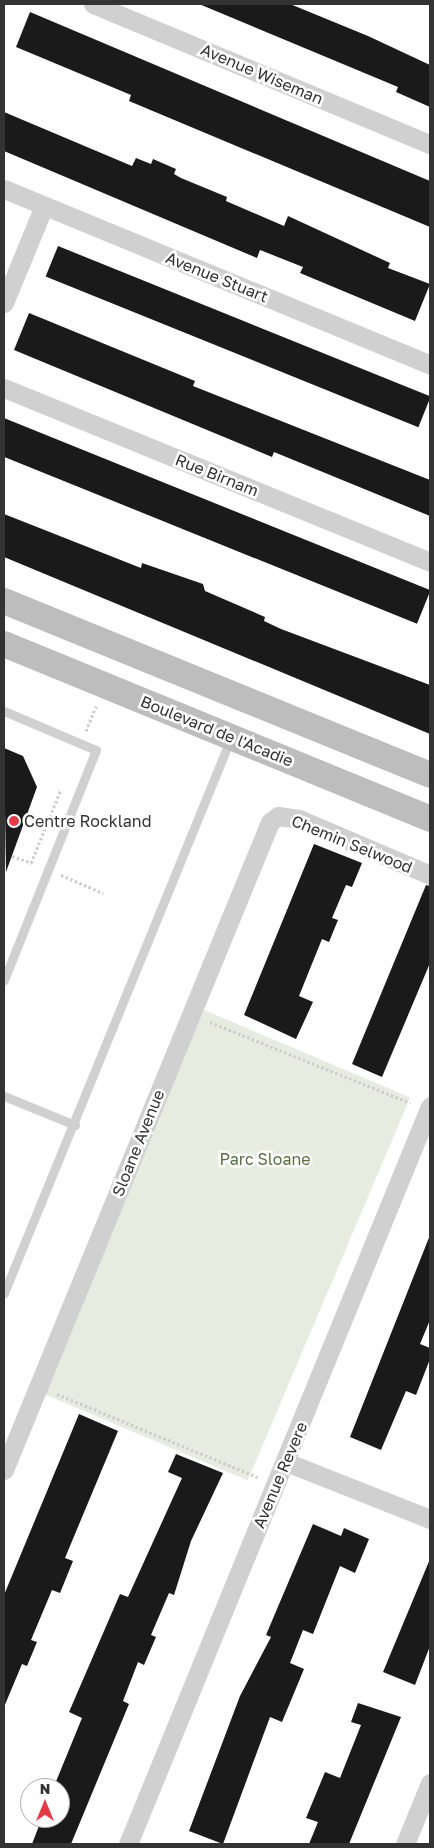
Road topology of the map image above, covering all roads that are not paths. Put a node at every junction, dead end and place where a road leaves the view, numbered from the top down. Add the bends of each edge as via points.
1 (93, 4) edge
2 (430, 144) edge
3 (4, 189) edge
4 (44, 206) junction
5 (4, 303) edge
6 (430, 365) edge
7 (4, 388) edge
8 (430, 562) edge
9 (4, 601) edge
10 (4, 644) edge
11 (4, 711) edge
12 (231, 737) junction
13 (430, 775) edge
14 (273, 818) joint
15 (430, 819) edge
16 (430, 875) edge
17 (4, 980) edge
18 (4, 1096) edge
19 (423, 1105) edge
20 (75, 1125) junction
21 (4, 1293) edge
22 (286, 1462) junction
23 (4, 1470) edge
24 (430, 1519) edge
25 (430, 1783) edge
26 (128, 1844) edge
27 (405, 1844) edge

1 - 2 street, Avenue Wiseman
3 - 4 street, Avenue Stuart
4 - 5 street
4 - 6 street, Avenue Stuart
7 - 8 street, Rue Birnam
9 - 13 main road
10 - 12 main road, Boulevard de l'Acadie
11 - 17 lane via 96,750
12 - 15 main road, Boulevard de l'Acadie
12 - 20 lane
14 - 16 street, Chemin Selwood via 298,819
14 - 23 street, Sloane Avenue
18 - 20 lane
19 - 22 street, Avenue Revere
20 - 21 lane
22 - 24 street
22 - 26 street, Avenue Revere
25 - 27 street

